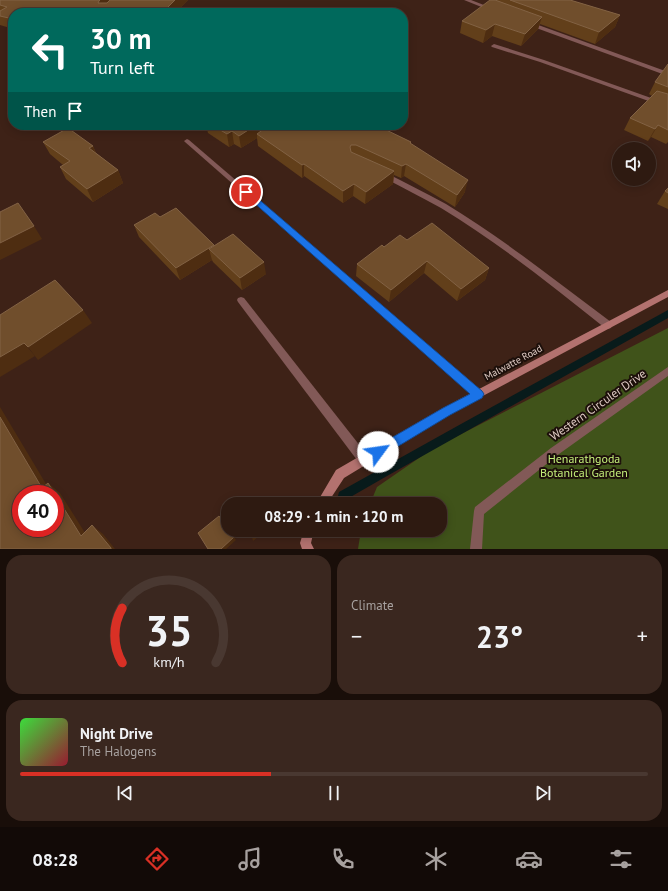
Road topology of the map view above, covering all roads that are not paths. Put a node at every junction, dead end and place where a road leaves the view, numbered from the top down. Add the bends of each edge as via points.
1 (466, 0) edge
2 (494, 11) edge
3 (523, 21) edge
4 (494, 46) dead end
5 (668, 74) edge
6 (668, 106) edge
7 (187, 141) dead end
8 (374, 170) edge
9 (668, 293) edge
10 (241, 300) dead end
11 (608, 325) junction
12 (668, 372) edge
13 (479, 394) junction
14 (364, 460) junction
15 (325, 497) edge
16 (307, 537) edge
17 (308, 549) edge
18 (476, 549) edge

1 - 2 lane
3 - 5 lane
4 - 6 lane
7 - 13 lane
8 - 11 lane via 415,189 498,242
9 - 11 street, Malwatte Road
10 - 14 lane
11 - 13 street, Malwatte Road
12 - 18 lane, Western Circuler Drive via 555,451 479,511
13 - 14 street, Malwatte Road
14 - 15 street, Malwatte Road via 340,474
16 - 17 street

